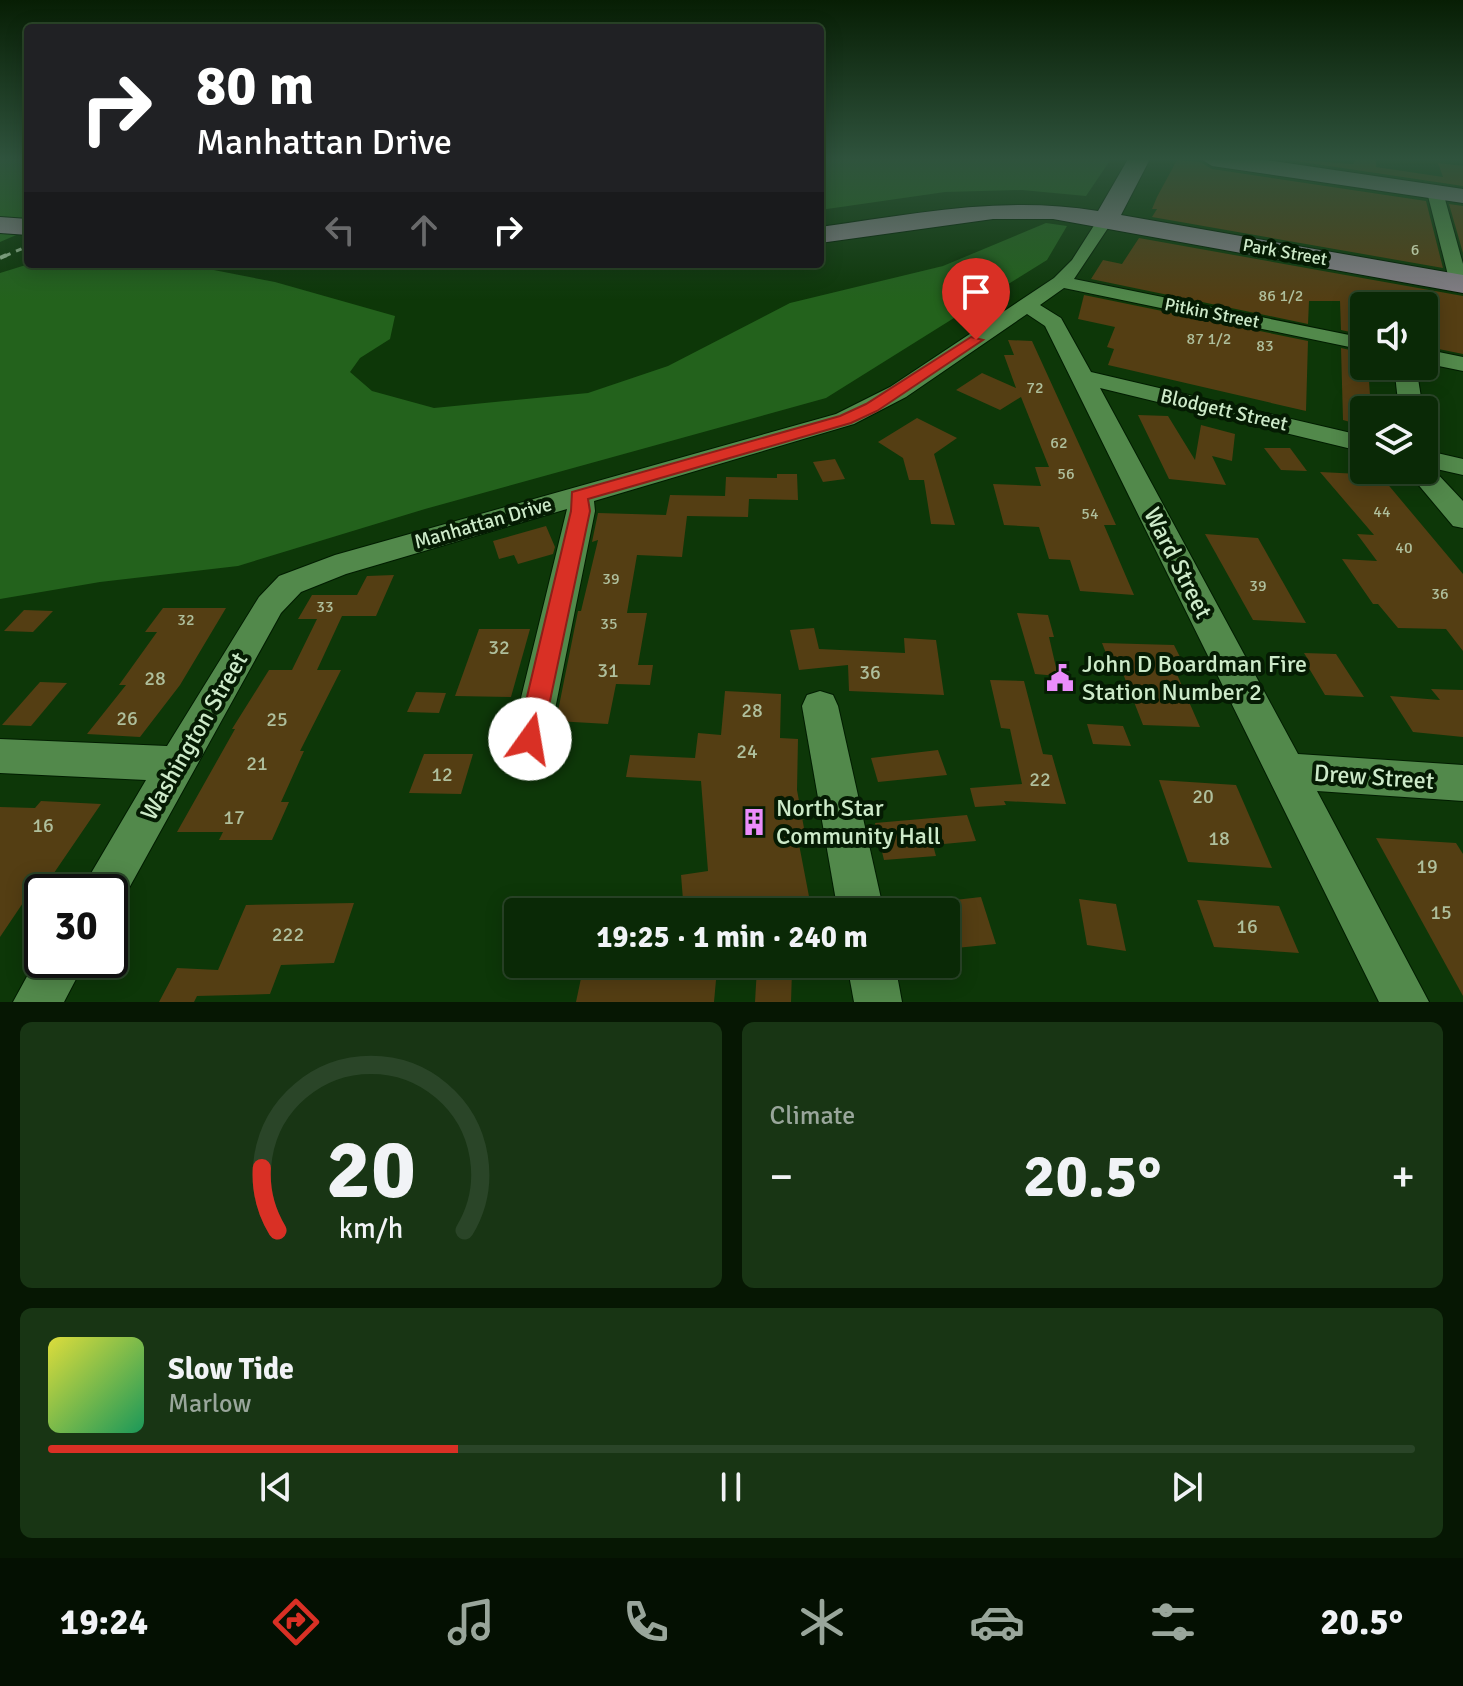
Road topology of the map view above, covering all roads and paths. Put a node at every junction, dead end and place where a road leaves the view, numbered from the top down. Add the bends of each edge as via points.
1 (1113, 206) edge
2 (1439, 206) edge
3 (1106, 219) junction
4 (0, 225) edge
5 (24, 227) edge
6 (824, 234) edge
7 (1061, 282) junction
8 (1461, 284) edge
9 (1028, 306) junction
10 (1350, 341) edge
11 (1438, 359) edge
12 (1463, 364) edge
13 (1084, 377) junction
14 (1350, 441) edge
15 (1438, 461) edge
16 (1463, 467) edge
17 (1432, 484) edge
18 (579, 496) junction
19 (1463, 519) edge
20 (290, 584) joint
21 (820, 706) dead end
22 (530, 739) dead end
23 (0, 756) edge
24 (178, 764) junction
25 (1286, 771) junction
26 (1463, 783) edge
27 (113, 874) edge
28 (858, 898) edge
29 (51, 978) edge
30 (874, 978) edge
31 (37, 1002) edge
32 (878, 1002) edge
33 (1405, 1002) edge

1 - 3 main road, Manhattan Drive
2 - 8 street
3 - 6 main road, Park Street via 1010,209
3 - 7 street, Manhattan Drive
3 - 8 main road, Park Street
4 - 5 main road
7 - 9 street, Manhattan Drive
7 - 10 street, Pitkin Street
9 - 13 street, Ward Street via 1054,322
9 - 18 street, Manhattan Drive via 898,392 845,419
11 - 12 street
13 - 14 street, Blodgett Street
13 - 25 street, Ward Street
15 - 16 street
17 - 19 street
18 - 20 street, Manhattan Drive via 335,566
18 - 22 street via 581,511
20 - 24 street, Washington Street via 270,605
21 - 28 street
23 - 24 street
24 - 27 street, Washington Street
25 - 26 street, Drew Street
25 - 33 street, Ward Street
29 - 31 street
30 - 32 street

